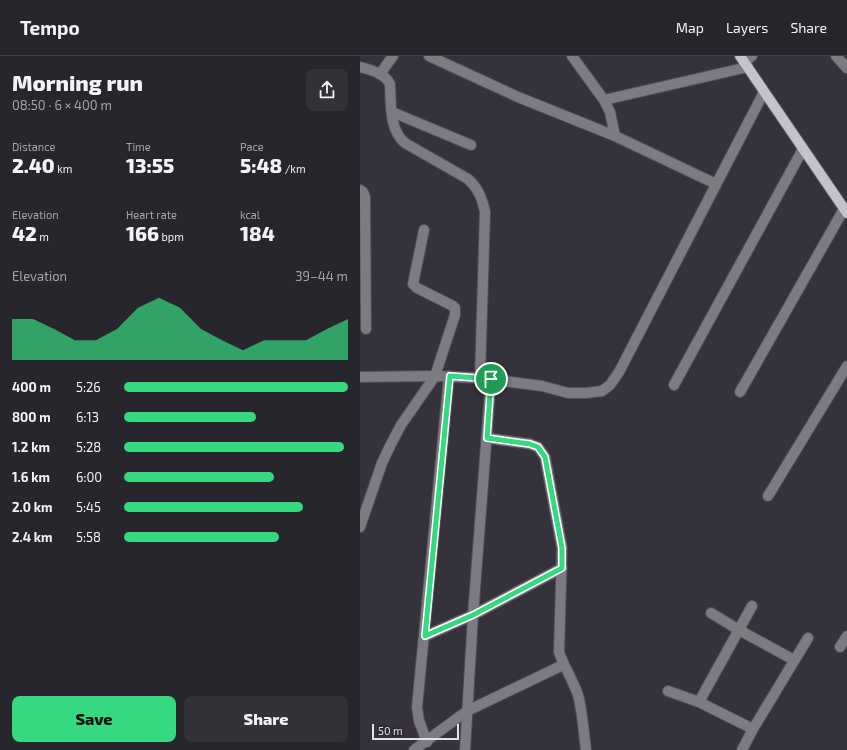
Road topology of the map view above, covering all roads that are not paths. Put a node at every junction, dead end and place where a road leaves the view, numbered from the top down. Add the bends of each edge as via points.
1 (393, 56) edge
2 (429, 56) edge
3 (572, 56) edge
4 (836, 56) edge
5 (746, 60) edge
6 (360, 67) edge
7 (847, 68) edge
8 (380, 74) junction
9 (764, 92) junction
10 (604, 100) junction
11 (392, 112) junction
12 (615, 136) junction
13 (472, 145) dead end
14 (803, 149) junction
15 (716, 184) junction
16 (360, 190) edge
17 (846, 211) edge
18 (424, 230) dead end
19 (366, 329) dead end
20 (847, 366) edge
21 (360, 376) edge
22 (435, 376) junction
23 (450, 376) junction
24 (480, 378) junction
25 (491, 379) junction
26 (674, 385) dead end
27 (740, 392) dead end
28 (487, 438) junction
29 (768, 496) dead end
30 (364, 503) edge
31 (360, 527) edge
32 (562, 568) junction
33 (752, 606) dead end
34 (710, 613) dead end
35 (473, 615) junction
36 (739, 630) junction
37 (425, 636) junction
38 (847, 636) edge
39 (808, 638) dead end
40 (840, 647) dead end
41 (794, 660) junction
42 (563, 665) junction
43 (668, 691) dead end
44 (699, 702) junction
45 (467, 711) junction
46 (753, 729) junction
47 (427, 742) junction
48 (414, 750) edge
49 (465, 750) edge
50 (586, 750) edge
51 (742, 750) edge

1 - 8 street
2 - 12 street via 518,97
3 - 10 street
4 - 7 street
5 - 9 main road
5 - 10 street
6 - 8 street
8 - 11 street via 390,84
9 - 14 main road
9 - 15 street
10 - 12 street via 610,112
11 - 13 street
11 - 24 street via 400,139 468,179 482,199 485,212
12 - 15 street
14 - 17 main road
14 - 26 street
15 - 25 street via 610,385 602,391 568,393 542,386
16 - 19 street via 365,197
17 - 27 street
18 - 22 street via 413,284 453,306 455,311
20 - 29 street
21 - 22 street
22 - 23 street
22 - 30 street via 401,425
23 - 24 street
23 - 37 street
24 - 25 street
25 - 28 street
28 - 32 street via 530,444 538,447 545,457 562,548
28 - 35 street
30 - 31 street
32 - 35 street
32 - 42 street via 559,652
33 - 36 street
34 - 36 street
35 - 37 street
35 - 45 street
36 - 41 street
36 - 44 street
37 - 47 street via 417,707
38 - 40 street
39 - 41 street
41 - 46 street
42 - 45 street
42 - 50 street via 578,696
43 - 44 street
44 - 46 street
45 - 47 street
45 - 49 street
46 - 51 street
47 - 48 street

